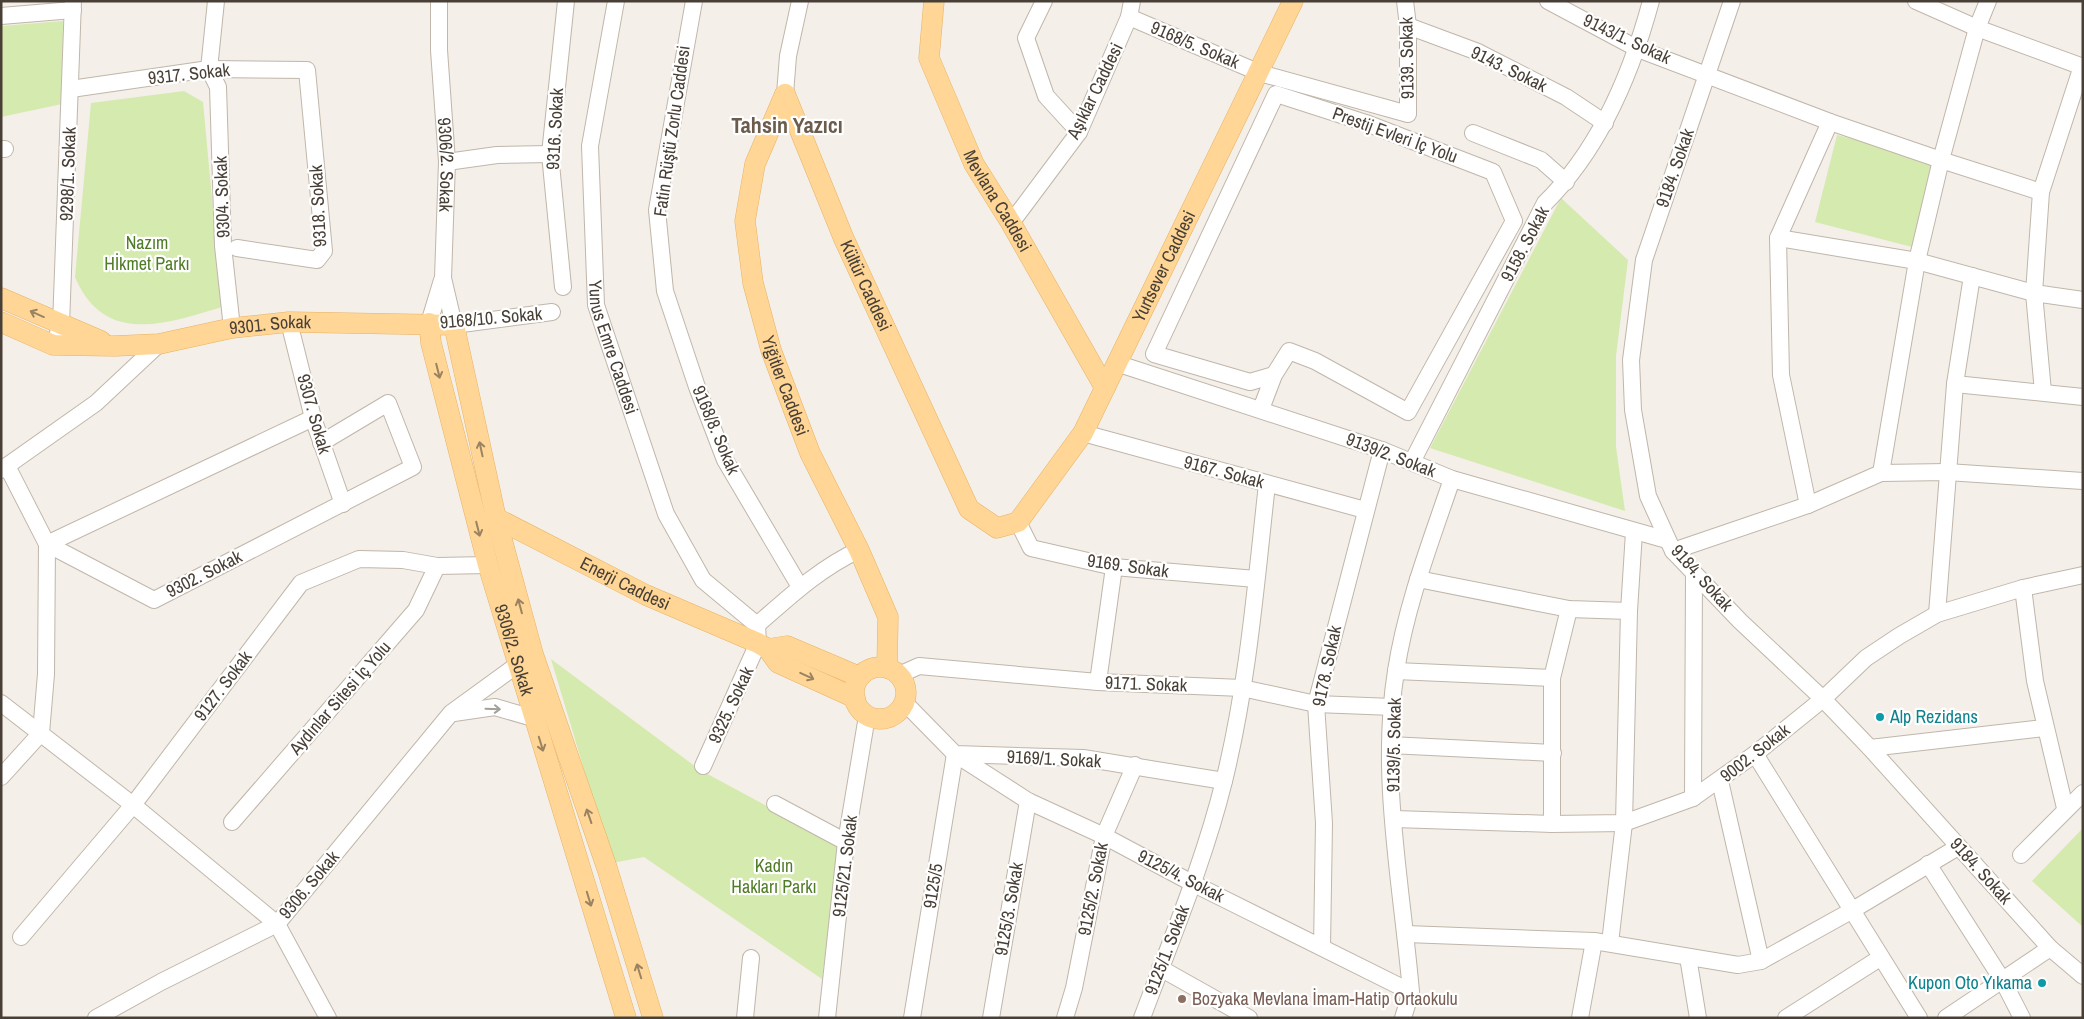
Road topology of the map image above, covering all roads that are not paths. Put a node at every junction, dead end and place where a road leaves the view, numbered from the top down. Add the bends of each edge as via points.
1 (216, 1) edge
2 (439, 1) edge
3 (566, 1) edge
4 (616, 1) edge
5 (694, 1) edge
6 (800, 1) edge
7 (934, 1) edge
8 (1044, 1) edge
9 (1293, 1) edge
10 (1405, 1) edge
11 (1548, 1) edge
12 (1651, 1) edge
13 (1732, 1) edge
14 (1916, 1) edge
15 (1988, 1) edge
16 (73, 6) edge
17 (1131, 9) edge
18 (1, 16) edge
19 (1408, 26) junction
20 (1977, 28) junction
21 (1638, 49) junction
22 (2082, 67) edge
23 (209, 69) junction
24 (307, 70) joint
25 (1260, 73) junction
26 (1707, 74) junction
27 (71, 89) junction
28 (785, 94) junction
29 (1408, 114) joint
30 (1830, 122) junction
31 (1605, 123) junction
32 (1079, 132) junction
33 (1473, 133) dead end
34 (550, 154) junction
35 (1941, 160) junction
36 (447, 162) junction
37 (1566, 182) junction
38 (2041, 192) junction
39 (1011, 222) junction
40 (1778, 238) junction
41 (237, 248) dead end
42 (1917, 261) junction
43 (1972, 276) junction
44 (443, 278) junction
45 (563, 287) dead end
46 (664, 291) joint
47 (2034, 293) junction
48 (1, 298) edge
49 (2083, 300) edge
50 (552, 312) dead end
51 (1, 322) edge
52 (289, 322) junction
53 (429, 324) junction
54 (62, 325) junction
55 (454, 325) junction
56 (232, 328) junction
57 (53, 344) junction
58 (159, 344) junction
59 (115, 346) junction
60 (1116, 364) junction
61 (1274, 375) junction
62 (1955, 384) junction
63 (1105, 388) junction
64 (2043, 392) junction
65 (2083, 397) edge
66 (1261, 409) junction
67 (313, 418) junction
68 (1083, 433) junction
69 (321, 443) junction
70 (1382, 450) junction
71 (1412, 462) junction
72 (4, 468) edge
73 (1948, 472) junction
74 (1881, 473) junction
75 (1452, 478) junction
76 (2083, 481) edge
77 (1267, 484) junction
78 (342, 504) junction
79 (1808, 506) junction
80 (1365, 510) junction
81 (496, 518) junction
82 (1018, 522) junction
83 (1634, 532) junction
84 (48, 544) junction
85 (1670, 545) junction
86 (859, 550) junction
87 (488, 565) junction
88 (437, 566) junction
89 (1114, 567) junction
90 (1694, 573) junction
91 (2083, 574) edge
92 (1256, 579) junction
93 (1418, 579) junction
94 (800, 587) junction
95 (2023, 588) junction
96 (1570, 610) junction
97 (1629, 610) junction
98 (1937, 614) junction
99 (761, 639) junction
100 (525, 659) junction
101 (1396, 671) junction
102 (893, 672) junction
103 (860, 677) junction
104 (1552, 678) junction
105 (1098, 682) junction
106 (1242, 688) junction
107 (855, 698) junction
108 (1823, 699) junction
109 (1, 703) edge
110 (904, 703) junction
111 (1316, 704) junction
112 (1393, 707) junction
113 (451, 713) junction
114 (867, 716) junction
115 (533, 718) junction
116 (2044, 728) junction
117 (41, 733) junction
118 (1390, 745) junction
119 (1870, 748) junction
120 (1553, 752) junction
121 (954, 754) junction
122 (1755, 754) junction
123 (703, 766) dead end
124 (1135, 766) junction
125 (1, 777) edge
126 (1224, 781) junction
127 (1720, 781) junction
128 (2083, 793) edge
129 (1693, 798) junction
130 (1028, 801) junction
131 (774, 804) dead end
132 (133, 805) junction
133 (2065, 808) junction
134 (1394, 819) junction
135 (232, 822) dead end
136 (1624, 823) junction
137 (1552, 824) junction
138 (1104, 836) junction
139 (846, 842) junction
140 (1958, 847) junction
141 (2021, 855) dead end
142 (1928, 864) junction
143 (1192, 883) junction
144 (1851, 911) junction
145 (277, 924) junction
146 (1406, 934) junction
147 (21, 936) dead end
148 (1602, 942) junction
149 (1322, 947) junction
150 (2050, 948) junction
151 (1688, 957) junction
152 (750, 958) dead end
153 (1880, 958) junction
154 (1761, 961) junction
155 (1160, 968) junction
156 (2083, 976) edge
157 (2003, 981) junction
158 (1410, 992) junction
159 (1813, 1011) edge
160 (96, 1018) edge
161 (328, 1018) edge
162 (626, 1018) edge
163 (653, 1018) edge
164 (745, 1018) edge
165 (827, 1018) edge
166 (912, 1018) edge
167 (991, 1018) edge
168 (1065, 1018) edge
169 (1142, 1018) edge
170 (1249, 1018) edge
171 (1403, 1018) edge
172 (1580, 1018) edge
173 (1698, 1018) edge
174 (1786, 1018) edge
175 (1919, 1018) edge
176 (1946, 1018) edge
177 (2022, 1018) edge

1 - 23 street
2 - 36 street, 9306/2. Sokak
3 - 34 street, 9316. Sokak
4 - 99 street, Yunus Emre Caddesi via 590,146 596,305 666,514 703,580
5 - 46 street, Fatin Rüştü Zorlu Caddesi via 656,210
6 - 28 street, Kültür Caddesi via 788,56
7 - 39 main road, Mevlana Caddesi via 929,58 974,164
8 - 32 street via 1026,38 1046,96
9 - 25 main road, Yurtsever Caddesi
10 - 19 street, 9139. Sokak
11 - 21 street, 9143/1. Sokak
12 - 21 street, 9158. Sokak
13 - 26 street, 9184. Sokak
14 - 20 street
15 - 20 street
16 - 18 street
16 - 27 street, 9298/1. Sokak
17 - 25 street, 9168/5. Sokak
17 - 32 street, Aşıklar Caddesi
19 - 29 street, 9139. Sokak
19 - 31 street, 9143. Sokak via 1478,52 1566,97
20 - 22 street
20 - 35 street
21 - 26 street, 9143/1. Sokak
21 - 31 street, 9158. Sokak
22 - 38 street
23 - 24 street, 9317. Sokak
23 - 27 street, 9317. Sokak
23 - 56 street, 9304. Sokak via 218,87 223,246
24 - 41 street, 9318. Sokak via 324,251 317,260
25 - 29 street, 9168/5. Sokak
25 - 60 main road, Yurtsever Caddesi
26 - 30 street, 9143/1. Sokak
26 - 85 street, 9184. Sokak via 1644,260 1631,360 1633,410 1648,496
27 - 54 street, 9298/1. Sokak
28 - 82 main road, Kültür Caddesi via 844,239 970,509 997,528
28 - 86 main road, Yiğitler Caddesi via 755,164 745,221 753,283 771,350 810,454
30 - 35 street, 9143/1. Sokak
30 - 40 street
31 - 37 street, 9158. Sokak
32 - 39 street, Aşıklar Caddesi
33 - 37 street via 1542,160
34 - 36 street
34 - 45 street, 9316. Sokak
35 - 38 street, 9143/1. Sokak
35 - 42 street
36 - 44 street, 9306/2. Sokak
37 - 71 street, 9158. Sokak via 1545,203
38 - 47 street
39 - 63 main road, Mevlana Caddesi
40 - 42 street
40 - 79 street via 1781,375
42 - 43 street
42 - 74 street
43 - 47 street
43 - 62 street
44 - 53 street, 9306/2. Sokak
44 - 55 street, 9306/2. Sokak
46 - 94 street, 9168/8. Sokak via 725,460
47 - 49 street
47 - 64 street
54 -> 48 main road, 9301. Sokak
50 - 55 street, 9168/10. Sokak
51 - 57 main road, 9301. Sokak
52 - 53 main road, 9301. Sokak
52 - 56 main road, 9301. Sokak
52 - 67 street, 9307. Sokak
53 - 55 main road, 9168/10. Sokak
53 -> 87 main road, 9306/2. Sokak via 431,344
54 - 57 street, 9298/1. Sokak
54 - 59 main road, 9301. Sokak
81 -> 55 main road, 9306/2. Sokak
56 - 58 main road, 9301. Sokak
57 - 59 main road, 9301. Sokak
58 - 59 main road, 9301. Sokak
58 - 72 street via 96,403
60 - 63 main road, Yurtsever Caddesi
60 - 66 street, 9139/2. Sokak
61 - 61 street, Prestij Evleri İç Yolu via 1289,351 1315,361 1408,412 1514,221 1493,172 1366,123 1276,94 1154,354 1250,382
61 - 66 street, Prestij Evleri İç Yolu
62 - 64 street
62 - 73 street
63 - 68 main road, Yurtsever Caddesi
64 - 65 street
66 - 70 street, 9139/2. Sokak
67 - 69 street, 9307. Sokak
67 - 84 street
68 - 77 street, 9167. Sokak
68 - 82 main road, Yurtsever Caddesi
69 - 78 street, 9307. Sokak
69 - 78 street, 9302. Sokak via 388,403 413,467
70 - 71 street, 9139/2. Sokak
70 - 80 street, 9178. Sokak
71 - 75 street, 9139/2. Sokak
72 - 84 street
73 - 74 street
73 - 76 street
73 - 98 street
74 - 79 street
75 - 83 street, 9139/2. Sokak
75 - 93 street, 9139/5. Sokak
77 - 80 street, 9167. Sokak
77 - 92 street
78 - 84 street, 9302. Sokak via 154,600
79 - 85 street
80 - 111 street, 9178. Sokak
81 - 99 main road, Enerji Caddesi via 646,595
100 -> 81 main road, 9306/2. Sokak
82 - 89 street, 9169. Sokak via 1032,548
83 - 85 street, 9139/2. Sokak
83 - 97 street
84 - 117 street via 46,674
85 - 90 street, 9184. Sokak
86 - 94 street via 834,562
86 - 102 main road, Yiğitler Caddesi via 888,616
87 - 88 street, 9127. Sokak
87 - 100 main road, 9306/2. Sokak
88 - 132 street, 9127. Sokak via 403,560 359,559 301,583
88 - 135 street, Aydınlar Sitesi İç Yolu via 416,610
89 - 92 street, 9169. Sokak
89 - 105 street
90 - 108 street, 9184. Sokak
90 - 129 street
91 - 95 street, 9002. Sokak
92 - 106 street
93 - 96 street
93 - 101 street, 9139/5. Sokak
94 - 99 street
95 - 98 street, 9002. Sokak
95 - 116 street
96 - 97 street
96 - 104 street
97 - 136 street
98 - 108 street, 9002. Sokak via 1866,658
99 - 103 main road via 787,646
99 -> 107 main road, Yunus Emre Caddesi via 778,663
99 - 123 street, 9325. Sokak
100 - 113 street, 9306. Sokak
100 - 115 main road, 9306/2. Sokak
163 -> 100 main road, 9306/2. Sokak via 607,868
101 - 104 street
101 - 112 street, 9139/5. Sokak
102 - 103 main road via 872,668
102 - 105 street, 9171. Sokak via 919,666
102 - 110 main road via 906,688
103 - 107 main road via 854,690
104 - 120 street
105 - 106 street, 9171. Sokak
106 - 111 street, 9171. Sokak
106 - 126 street
107 - 114 main road
108 - 119 street, 9184. Sokak
108 - 122 street, 9002. Sokak
109 - 117 street
110 - 114 main road via 889,718
110 - 121 street
111 - 112 street, 9171. Sokak
111 - 149 street, 9178. Sokak via 1324,823
112 - 118 street, 9139/5. Sokak
113 -> 115 street via 495,707
113 - 145 street, 9306. Sokak
114 - 139 street, 9125/21. Sokak
115 -> 162 main road, 9306/2. Sokak
116 - 119 street
116 - 133 street
117 - 125 street
117 - 132 street
118 - 120 street
118 - 134 street, 9139/5. Sokak
119 - 140 street, 9184. Sokak
120 - 137 street
121 - 124 street, 9169/1. Sokak via 1083,758
121 - 130 street, 9125/4. Sokak
121 - 166 street, 9125/5
122 - 127 street, 9002. Sokak
122 - 144 street
124 - 126 street, 9169/1. Sokak
124 - 138 street, 9125/2. Sokak
126 - 143 street
127 - 129 street, 9002. Sokak
127 - 154 street
128 - 133 street
129 - 136 street, 9002. Sokak
130 - 138 street, 9125/4. Sokak
130 - 167 street, 9125/3. Sokak
131 - 139 street
132 - 145 street
132 - 147 street, 9127. Sokak
133 - 141 street
134 - 137 street, 9002. Sokak
134 - 146 street, 9139/5. Sokak
136 - 137 street, 9002. Sokak
136 - 148 street
138 - 143 street, 9125/4. Sokak
138 - 168 street, 9125/2. Sokak via 1074,988
139 - 165 street, 9125/21. Sokak
140 - 142 street
140 - 150 street, 9184. Sokak
142 - 144 street
142 - 157 street
143 - 149 street, 9125/4. Sokak
143 - 155 street, 9125/1. Sokak
144 - 153 street
144 - 154 street
145 - 160 street, 9306. Sokak
145 - 161 street
146 - 148 street
146 - 158 street, 9139/5. Sokak
148 - 151 street
148 - 172 street
149 - 158 street, 9125/4. Sokak
150 - 156 street, 9184. Sokak
150 - 157 street
151 - 154 street via 1738,965
151 - 173 street
152 - 164 street
153 - 159 street
153 - 175 street
155 - 169 street, 9125/1. Sokak
155 - 170 street
157 - 176 street
157 - 177 street
158 - 171 street, 9139/5. Sokak
159 - 174 street

